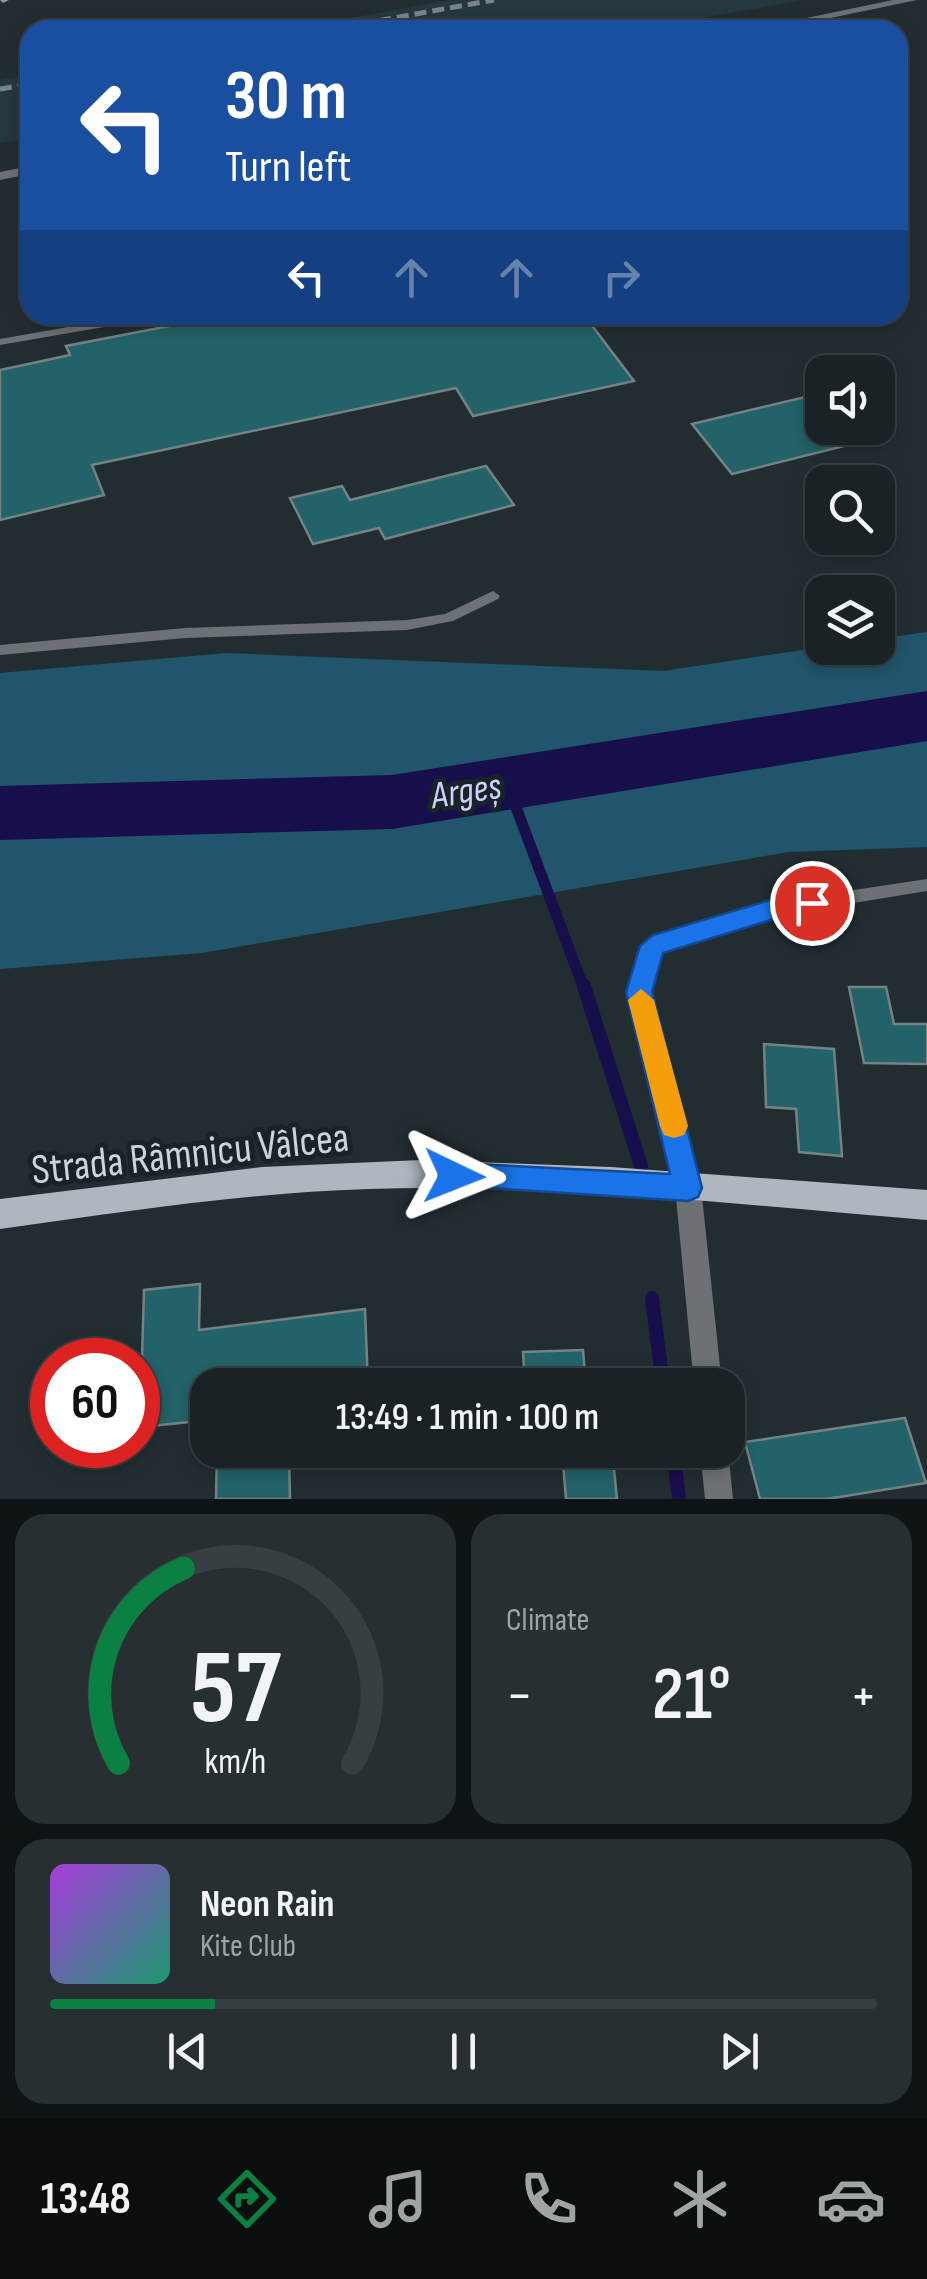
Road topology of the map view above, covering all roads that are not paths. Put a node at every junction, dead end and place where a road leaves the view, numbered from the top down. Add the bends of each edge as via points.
1 (910, 0) edge
2 (807, 20) edge
3 (98, 325) edge
4 (0, 342) edge
5 (494, 596) dead end
6 (0, 650) edge
7 (927, 885) edge
8 (688, 1188) junction
9 (927, 1205) edge
10 (0, 1214) edge
11 (706, 1368) edge
12 (716, 1468) edge
13 (719, 1499) edge

1 - 2 street
3 - 4 lane
5 - 6 lane via 448,618 407,625 201,632
7 - 8 lane via 774,909 653,946 639,992
8 - 9 main road, Strada Râmnicu Vâlcea
8 - 10 main road, Strada Râmnicu Vâlcea via 440,1175 334,1177
8 - 11 street
12 - 13 street

